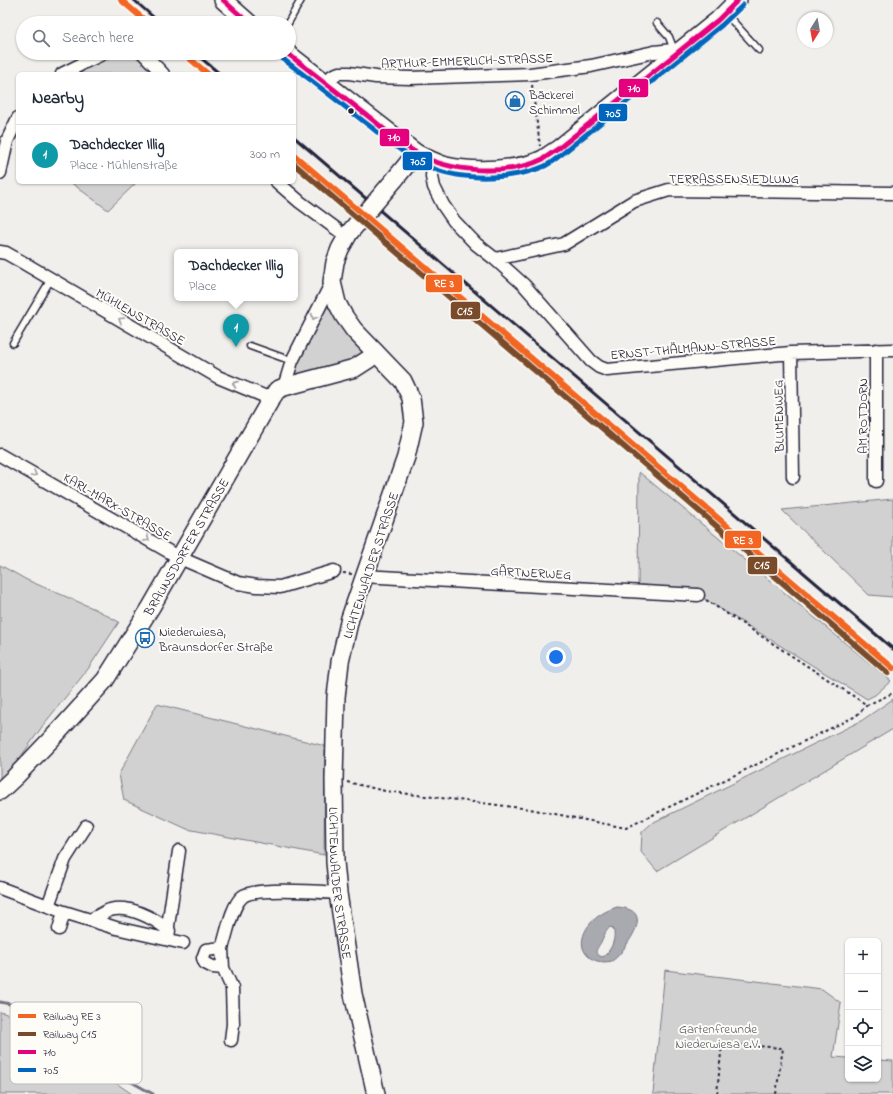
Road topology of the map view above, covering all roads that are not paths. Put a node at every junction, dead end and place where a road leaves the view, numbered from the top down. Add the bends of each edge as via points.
1 (223, 0) edge
2 (301, 0) edge
3 (738, 0) edge
4 (725, 13) junction
5 (241, 16) edge
6 (292, 16) edge
7 (657, 23) dead end
8 (678, 50) junction
9 (759, 50) dead end
10 (89, 60) edge
11 (150, 60) edge
12 (296, 60) edge
13 (66, 72) edge
14 (161, 72) edge
15 (327, 84) junction
16 (16, 122) edge
17 (416, 153) junction
18 (433, 161) junction
19 (0, 173) edge
20 (279, 184) edge
21 (893, 193) edge
22 (348, 235) junction
23 (0, 252) edge
24 (495, 259) junction
25 (51, 279) junction
26 (332, 282) junction
27 (13, 344) dead end
28 (250, 346) dead end
29 (876, 350) junction
30 (893, 350) edge
31 (375, 352) junction
32 (790, 353) junction
33 (292, 361) junction
34 (284, 387) junction
35 (271, 398) junction
36 (0, 455) edge
37 (793, 477) dead end
38 (876, 481) dead end
39 (180, 558) junction
40 (334, 571) road end
41 (363, 576) junction
42 (698, 596) road end
43 (0, 791) edge
44 (86, 826) dead end
45 (179, 851) dead end
46 (0, 888) edge
47 (338, 893) junction
48 (48, 906) junction
49 (64, 912) junction
50 (90, 920) junction
51 (59, 929) dead end
52 (169, 936) junction
53 (183, 943) dead end
54 (222, 948) junction
55 (223, 968) junction
56 (231, 1040) dead end
57 (376, 1094) edge

1 - 5 main road
2 - 6 lane
3 - 4 main road
4 - 8 main road
4 - 9 lane
7 - 8 lane
8 - 15 street, ARTHUR-EMMERLICH-STRASSE via 530,74 410,78 339,73 332,76
8 - 18 main road via 575,136 542,159 500,169 459,168
10 - 13 street
11 - 14 street
12 - 15 main road
15 - 17 main road
16 - 19 street via 7,141
17 - 18 main road
17 - 22 main road, LICHTENWALDER STRASSE, bridge
18 - 24 street, ERNST-THÄLMANN-STRASSE via 434,187 443,205 476,244
20 - 22 street via 300,202
21 - 24 street, TERRASSENSIEDLUNG via 669,190 634,201 564,244
22 - 26 main road, LICHTENWALDER STRASSE via 334,262
23 - 25 street, MÜHLENSTRASSE
24 - 32 street, ERNST-THÄLMANN-STRASSE via 524,285 591,361 607,370
25 - 27 lane
35 -> 25 street, MÜHLENSTRASSE via 218,377
26 - 31 main road, LICHTENWALDER STRASSE via 337,303 344,316
26 -> 33 street
28 - 33 lane
29 - 30 street, ERNST-THÄLMANN-STRASSE
29 - 32 street, ERNST-THÄLMANN-STRASSE
29 - 38 street, AM ROTDORN
31 - 34 main road, BRAUNSDORFER STRASSE via 354,368
31 - 41 main road, LICHTENWALDER STRASSE via 408,389 414,422 406,457
32 - 37 street, BLUMENWEG
33 - 34 street
34 - 35 main road, BRAUNSDORFER STRASSE via 277,390
35 - 39 main road, BRAUNSDORFER STRASSE
36 -> 39 street, KARL-MARX-STRASSE
39 - 40 street, KARL-MARX-STRASSE via 238,583 257,586 280,587
39 - 43 main road, BRAUNSDORFER STRASSE via 105,680 21,772
41 - 42 street, GÄRTNERWEG
41 - 47 main road, LICHTENWALDER STRASSE via 340,662 336,697 334,780
44 - 48 street via 65,859
45 - 52 street
46 - 48 street
47 - 54 street via 259,891 243,895 235,907
47 - 57 main road, LICHTENWALDER STRASSE via 353,994
48 - 49 street
49 - 50 street
49 - 51 street
50 - 52 street via 116,928
50 - 52 street via 110,910 121,909 156,921
52 - 53 street
54 - 55 street
54 - 55 street via 206,950 204,958 205,963
55 - 56 street via 232,988

